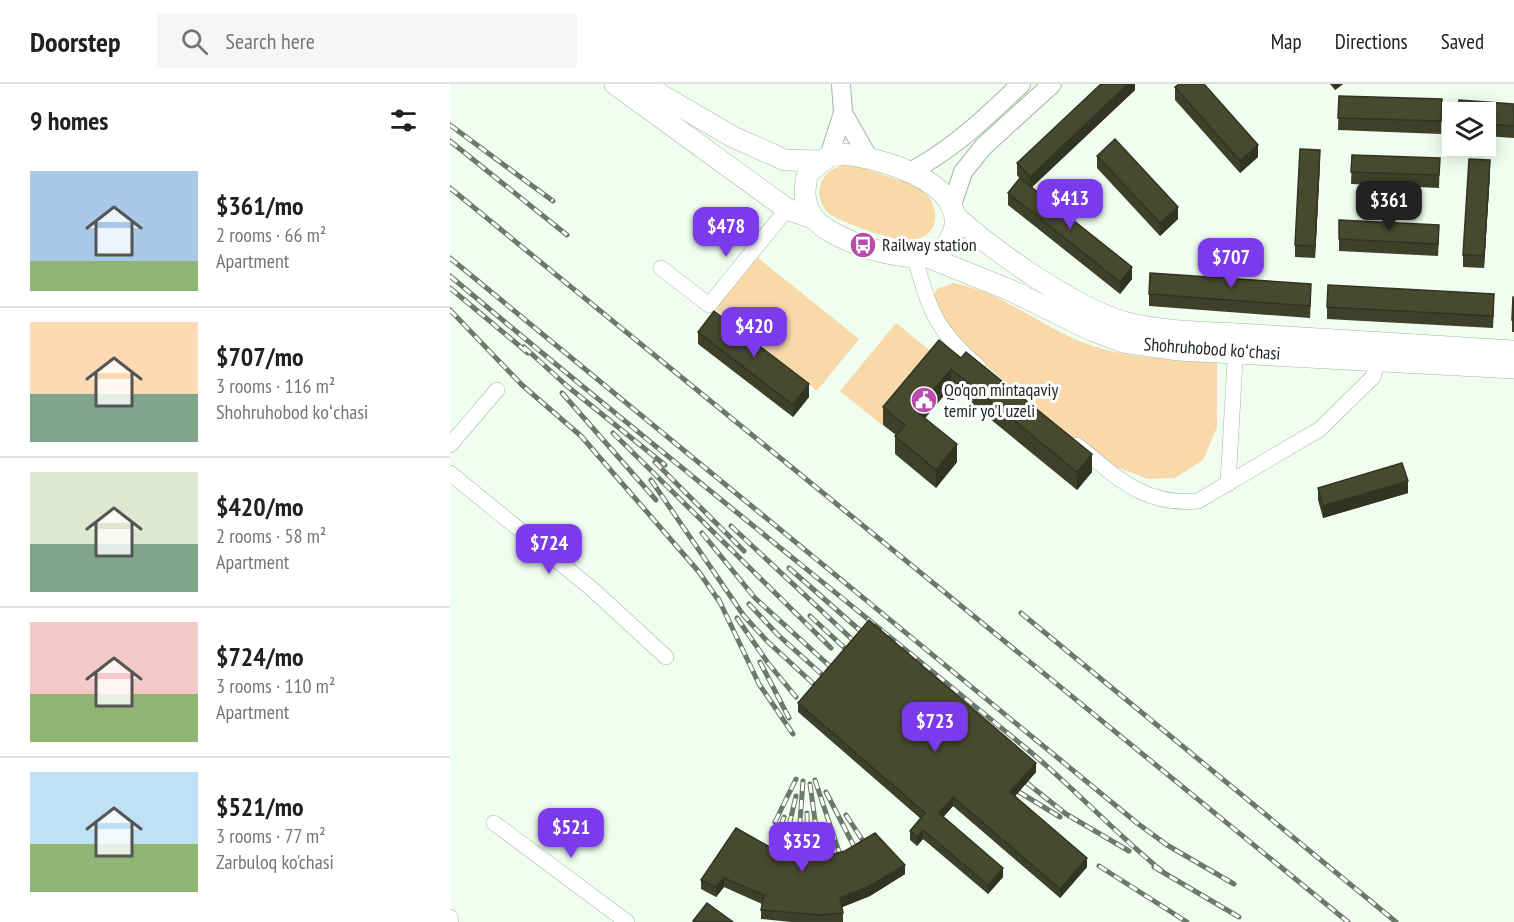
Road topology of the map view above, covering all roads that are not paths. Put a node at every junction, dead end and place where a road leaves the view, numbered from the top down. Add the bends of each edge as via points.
1 (615, 84) edge
2 (642, 84) edge
3 (841, 84) edge
4 (1021, 84) edge
5 (1052, 84) edge
6 (843, 113) junction
7 (825, 159) junction
8 (869, 159) junction
9 (902, 170) junction
10 (787, 209) junction
11 (953, 211) junction
12 (813, 218) junction
13 (922, 258) junction
14 (661, 268) dead end
15 (1236, 343) junction
16 (1514, 351) edge
17 (1378, 360) junction
18 (1514, 368) edge
19 (993, 377) edge
20 (497, 390) dead end
21 (1067, 437) edge
22 (450, 445) edge
23 (450, 473) edge
24 (1228, 484) junction
25 (666, 657) dead end
26 (494, 823) dead end
27 (450, 917) edge
28 (451, 922) edge
29 (627, 922) edge

1 - 10 highway
2 - 7 highway via 733,137 785,160
3 - 6 main road
4 - 9 main road via 940,156
5 - 11 main road via 963,172
6 - 7 main road
6 - 8 main road
7 - 8 highway via 842,154
7 - 12 highway via 808,172 805,185
8 - 9 highway
9 - 11 highway via 934,184
10 - 12 highway
10 - 14 street via 709,305
11 - 13 highway via 950,242 940,252
11 - 15 highway, Shohruhobod koʻchasi via 979,238 1099,312 1124,322
12 - 13 highway via 834,234 863,245
13 - 15 highway, Shohruhobod koʻchasi via 1012,291 1123,342 1179,350
13 - 19 street via 935,320 956,347
15 - 16 highway, Shohruhobod koʻchasi
15 - 17 highway, Shohruhobod koʻchasi
15 - 24 street
17 - 18 highway, Shohruhobod koʻchasi
17 - 24 street via 1372,377 1320,429
20 - 22 street
21 - 24 street via 1122,482 1158,500 1198,501
23 - 25 street via 592,589
26 - 29 street
27 - 28 street

